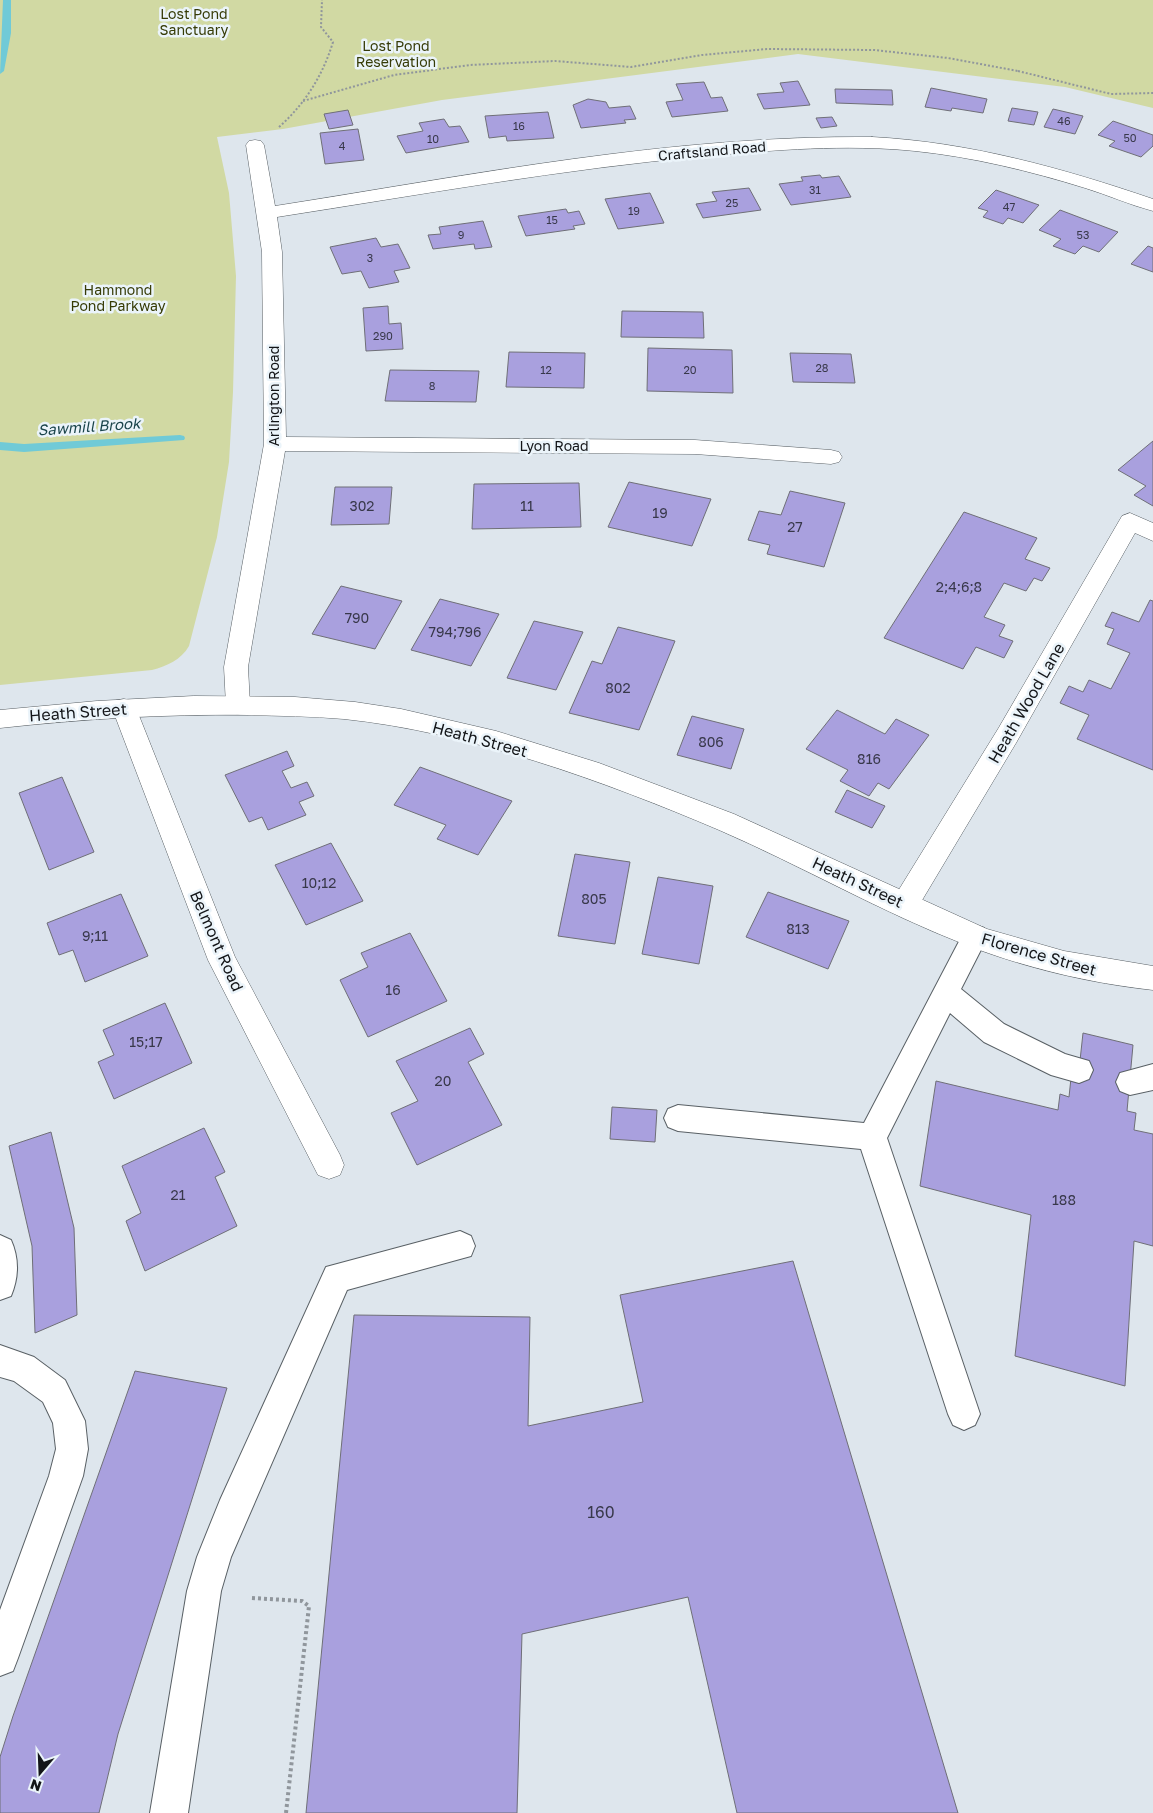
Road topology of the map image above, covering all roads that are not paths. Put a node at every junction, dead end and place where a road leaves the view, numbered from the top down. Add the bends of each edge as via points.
1 (255, 145) road end
2 (1153, 204) edge
3 (267, 213) junction
4 (276, 444) junction
5 (831, 457) dead end
6 (1153, 533) edge
7 (238, 705) junction
8 (124, 708) junction
9 (0, 719) edge
10 (917, 910) junction
11 (975, 936) junction
12 (1153, 978) edge
13 (946, 993) junction
14 (1079, 1070) dead end
15 (678, 1118) dead end
16 (872, 1138) junction
17 (329, 1165) dead end
18 (460, 1246) dead end
19 (0, 1250) edge
20 (0, 1285) edge
21 (0, 1361) edge
22 (964, 1414) dead end
23 (0, 1658) edge
24 (169, 1813) edge

1 - 3 street, Arlington Road
2 - 3 street, Craftsland Road via 1068,177 957,151 906,145 825,143 706,150 598,163
3 - 4 street, Arlington Road via 272,252
4 - 5 street, Lyon Road via 695,447
4 - 7 street, Arlington Road via 236,667
6 - 10 street, Heath Wood Lane via 1130,521 1007,736
7 - 8 street, Heath Street
7 - 10 street, Heath Street via 354,711 431,725 502,744 607,777 719,819
8 - 9 street, Heath Street
8 - 17 street, Belmont Road via 222,960
10 - 11 street, Florence Street
11 - 12 street, Florence Street via 1068,965
11 - 13 lane
13 - 14 lane via 994,1033 1062,1066
13 - 16 lane
15 - 16 lane
16 - 22 lane
18 - 24 lane via 337,1278 214,1557 204,1591
19 - 20 lane
21 - 23 lane via 23,1368 54,1391 69,1421 72,1449 66,1476

